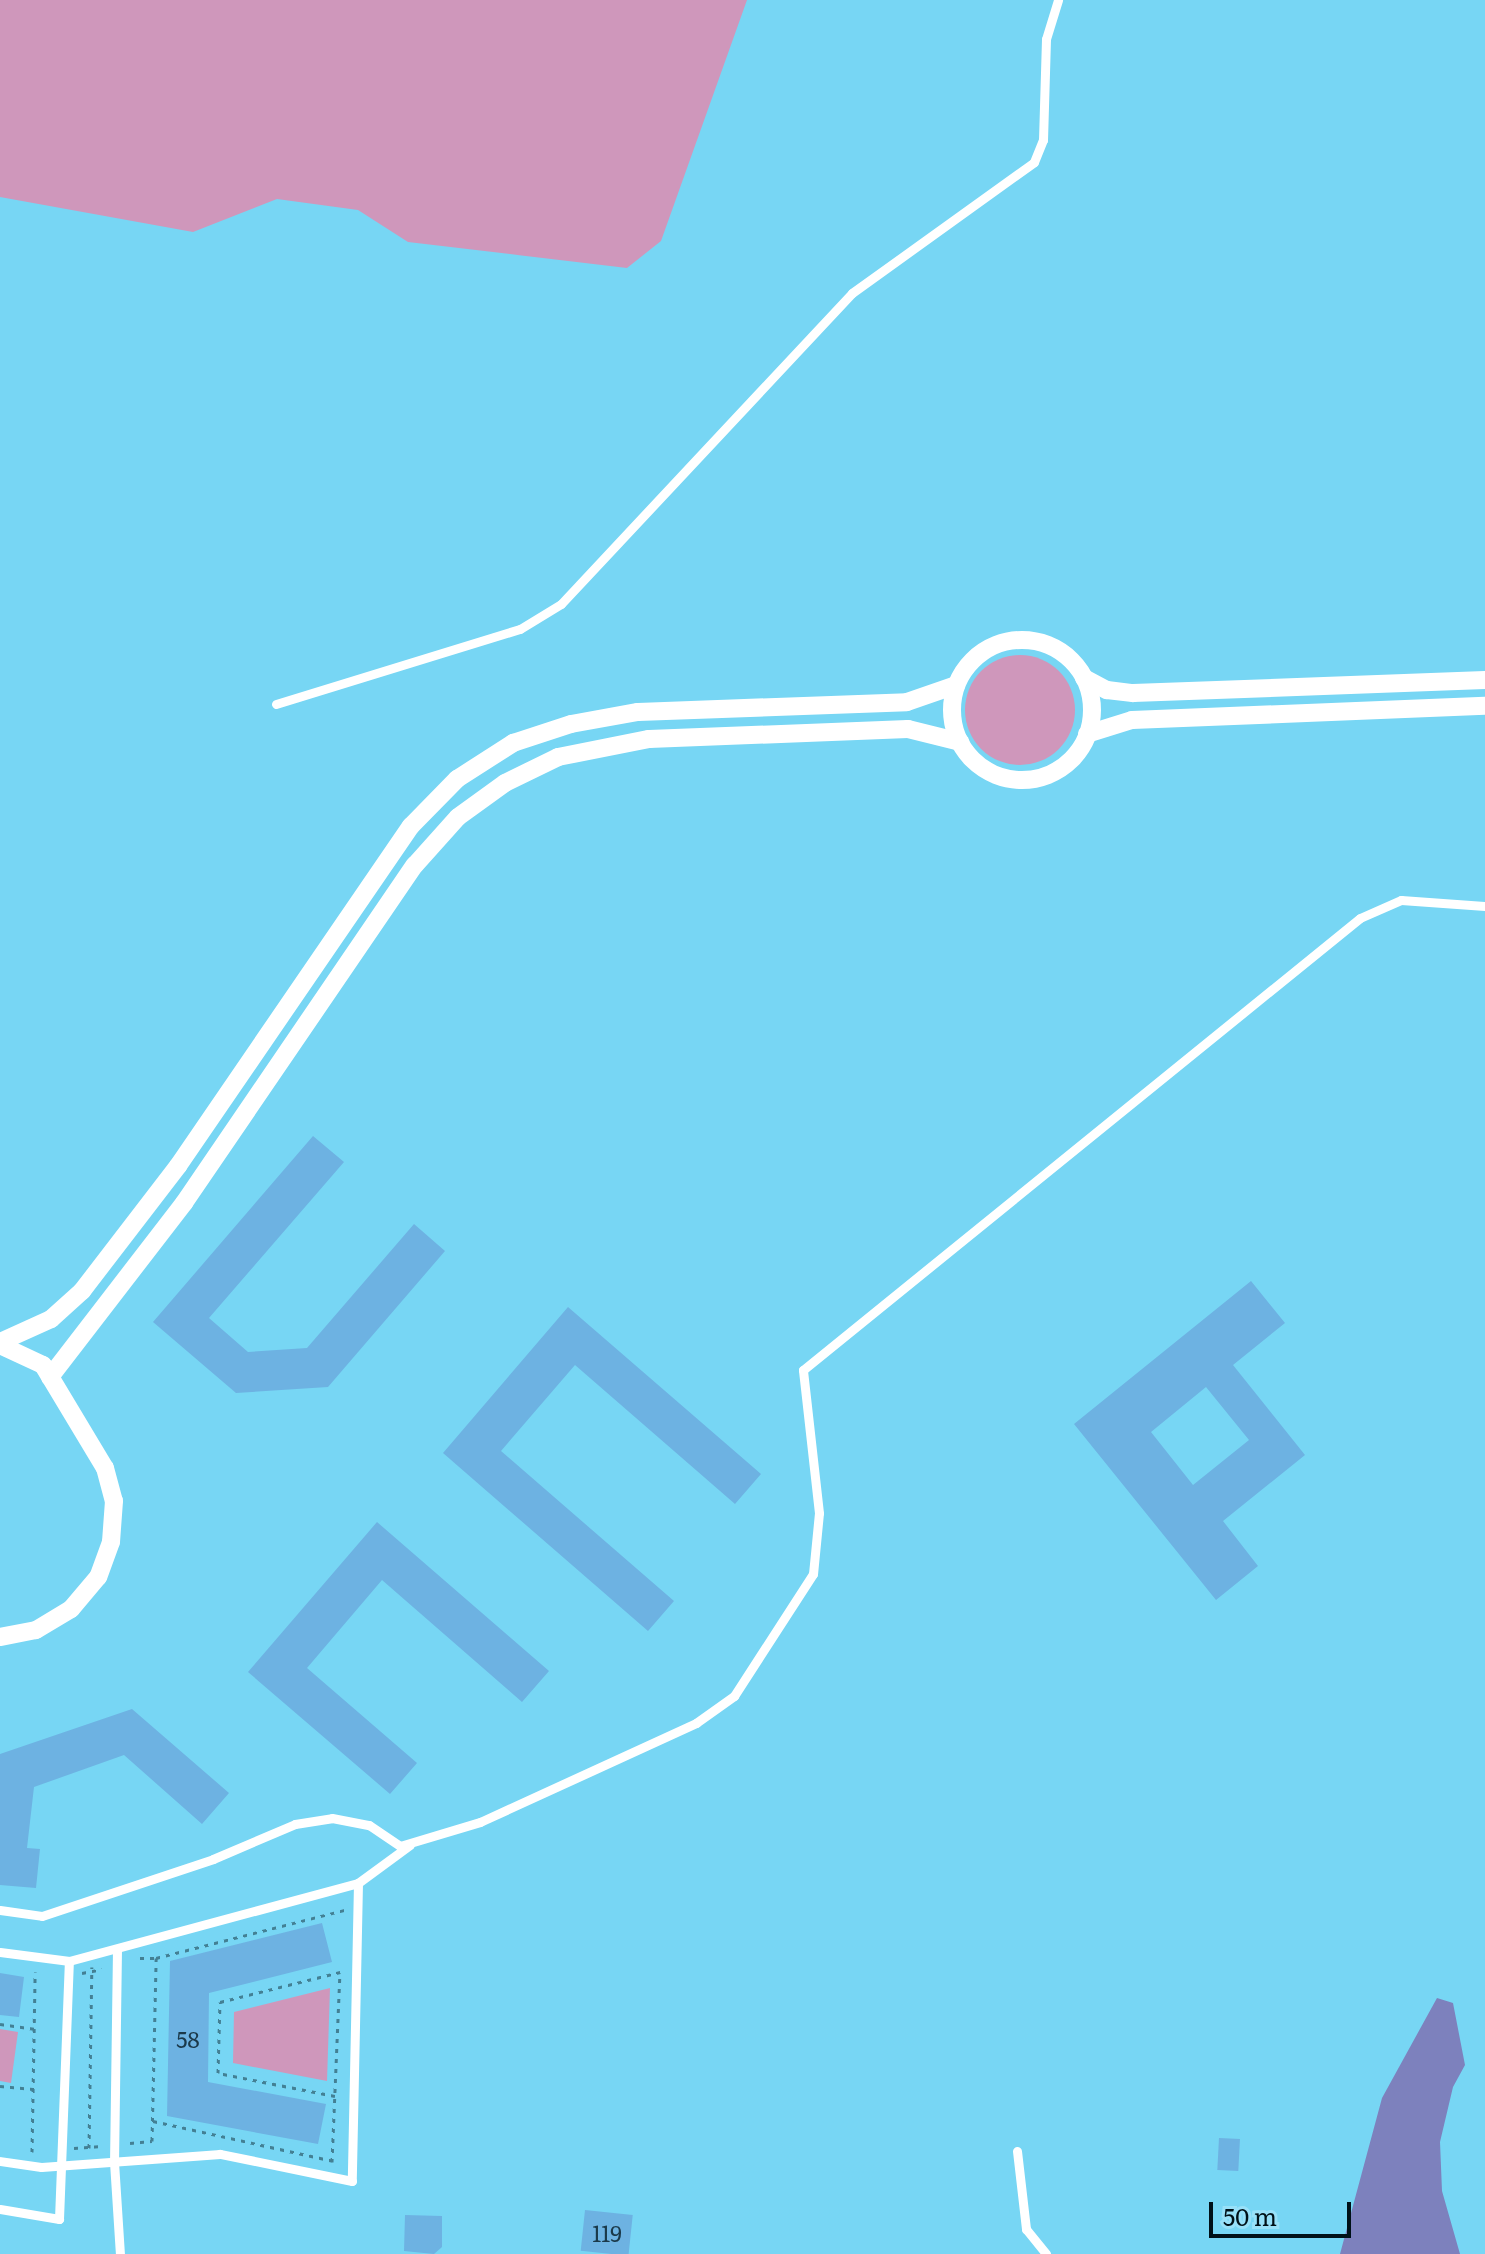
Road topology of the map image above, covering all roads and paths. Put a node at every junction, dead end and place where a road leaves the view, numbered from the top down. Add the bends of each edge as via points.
1 (1058, 0) edge
2 (1084, 678) junction
3 (1485, 680) edge
4 (956, 685) junction
5 (276, 704) dead end
6 (1485, 706) edge
7 (1087, 734) junction
8 (960, 742) junction
9 (1485, 906) edge
10 (0, 1344) edge
11 (50, 1377) junction
12 (0, 1637) edge
13 (415, 1841) junction
14 (358, 1883) junction
15 (358, 1906) junction
16 (0, 1910) edge
17 (343, 1910) junction
18 (342, 1926) dead end
19 (117, 1949) junction
20 (0, 1952) edge
21 (91, 1954) junction
22 (341, 1957) dead end
23 (69, 1961) junction
24 (26, 1971) dead end
25 (340, 1972) junction
26 (0, 2024) edge
27 (37, 2029) junction
28 (0, 2086) edge
29 (36, 2089) junction
30 (335, 2096) junction
31 (152, 2121) junction
32 (114, 2145) junction
33 (89, 2147) junction
34 (63, 2149) junction
35 (23, 2150) dead end
36 (1017, 2151) dead end
37 (0, 2161) edge
38 (332, 2161) junction
39 (114, 2162) junction
40 (89, 2163) junction
41 (353, 2164) junction
42 (63, 2165) junction
43 (331, 2177) junction
44 (0, 2209) edge
45 (120, 2254) edge
46 (1046, 2254) edge

1 - 5 lane via 1046,39 1043,140 1034,162 852,293 561,604 520,629
2 - 3 street via 1107,690 1133,693
2 - 4 street via 1065,655 1025,640 983,652
2 - 7 street via 1091,706
4 - 8 street via 952,714
4 - 10 street via 907,702 638,712 571,724 513,743 457,779 411,826 178,1166 82,1291 51,1319
6 - 7 street via 1132,720
7 - 8 street via 1071,759 1033,779 990,772
8 - 11 street via 908,729 649,739 558,757 505,783 458,817 415,865 184,1203
9 - 13 lane via 1401,900 1360,918 803,1370 819,1513 813,1574 734,1696 696,1723 480,1822
10 - 11 street via 30,1355
11 - 12 street via 105,1468 114,1501 111,1542 98,1577 71,1609 36,1630
13 - 14 lane
13 - 16 lane via 400,1846 369,1825 332,1818 295,1824 213,1859 42,1916
14 - 15 lane
14 - 19 lane
15 - 17 path
15 - 41 lane
17 - 18 path
17 - 31 path via 156,1958
19 - 21 lane
19 - 32 lane
20 - 23 lane
21 - 23 lane
21 - 33 path
22 - 25 path
23 - 34 lane
24 - 27 path via 39,1973
25 - 30 path
25 - 30 path via 220,2002 218,2073
26 - 27 path
27 - 29 path
28 - 29 path
29 - 35 path via 34,2152
30 - 38 path
31 - 32 path via 152,2141
31 - 38 path
32 - 33 path
32 - 39 lane
33 - 34 path
33 - 40 path
34 - 42 lane
36 - 46 lane via 1026,2229
37 - 42 lane
38 - 41 path
38 - 43 path
39 - 40 lane
39 - 43 lane via 220,2154
39 - 45 lane
40 - 42 lane
41 - 43 lane via 352,2181
42 - 44 lane via 59,2219

